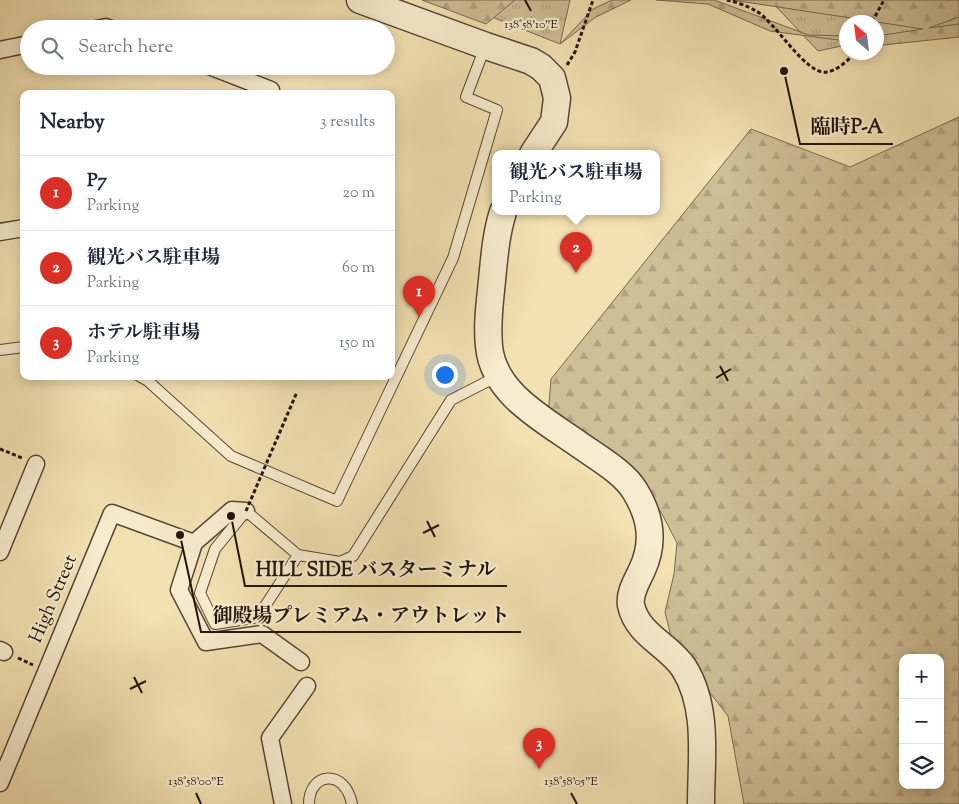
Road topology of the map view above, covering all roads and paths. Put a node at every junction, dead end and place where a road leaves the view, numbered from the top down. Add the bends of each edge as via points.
1 (360, 0) edge
2 (593, 0) edge
3 (727, 0) edge
4 (884, 0) edge
5 (876, 15) edge
6 (20, 46) edge
7 (486, 46) junction
8 (0, 50) edge
9 (846, 60) edge
10 (232, 75) edge
11 (552, 78) junction
12 (271, 90) edge
13 (536, 150) edge
14 (502, 215) edge
15 (20, 229) edge
16 (0, 232) edge
17 (20, 348) edge
18 (0, 350) edge
19 (498, 376) junction
20 (146, 380) edge
21 (395, 380) edge
22 (395, 380) edge
23 (297, 392) dead end
24 (0, 449) edge
25 (36, 464) joint
26 (246, 511) junction
27 (194, 543) junction
28 (0, 552) edge
29 (298, 555) junction
30 (2, 651) edge
31 (301, 662) dead end
32 (45, 670) junction
33 (307, 686) dead end
34 (0, 783) edge
35 (283, 804) edge
36 (309, 804) edge
37 (352, 804) edge
38 (701, 804) edge

1 - 7 street
2 - 11 path via 566,68
3 - 9 path via 757,11 818,72 838,68
4 - 5 path
6 - 8 street
7 - 11 street via 532,61
7 - 22 lane via 466,97 497,110 453,258
10 - 12 street
11 - 13 street via 557,98 554,122
14 - 19 street via 497,230 488,320 489,348
15 - 16 street
17 - 18 lane
19 - 29 lane via 451,400 353,556 340,562
19 - 38 street via 517,400 615,470 634,489 647,515 651,542 633,588 631,605 649,636 683,666 695,689 701,716
20 - 21 lane via 231,456 337,501
23 - 26 path, bridge
24 - 25 path
25 - 28 street
26 - 27 street via 232,510
26 - 29 lane
26 - 29 lane via 216,549 200,593 215,624 258,617
27 - 31 street via 179,590 206,642 262,634
27 - 32 street, High Street via 112,513
30 - 32 path
32 - 34 street, High Street
33 - 35 street via 270,738
36 - 37 lane via 313,787 320,780 332,779 346,788

